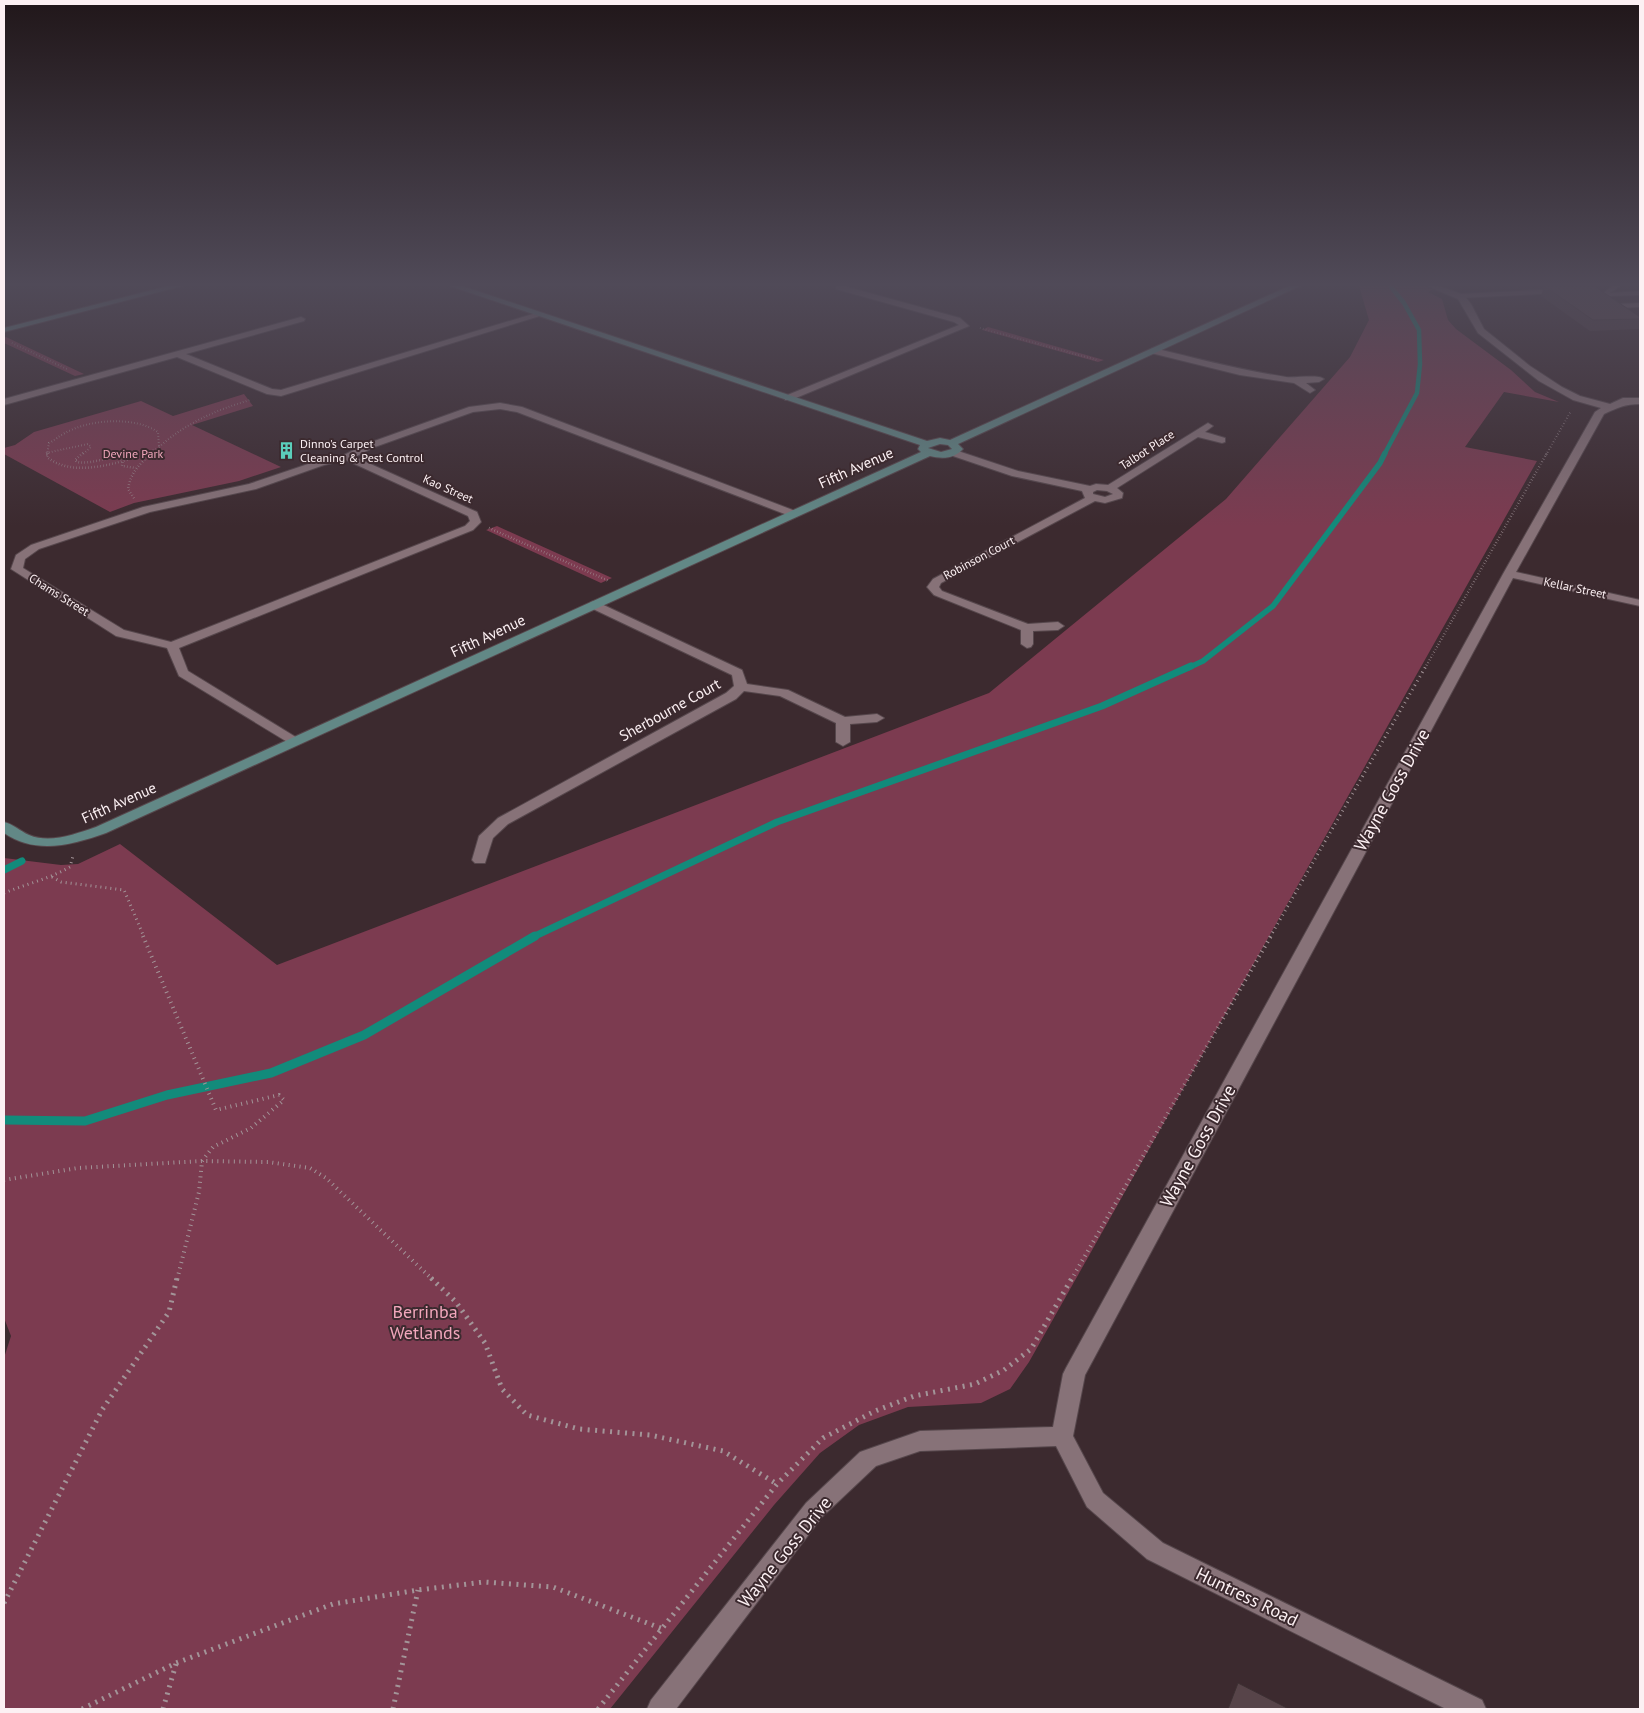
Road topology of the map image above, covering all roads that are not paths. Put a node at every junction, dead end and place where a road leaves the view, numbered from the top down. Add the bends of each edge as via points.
1 (135, 366) edge
2 (206, 366) edge
3 (374, 366) edge
4 (692, 366) edge
5 (867, 366) edge
6 (1121, 366) edge
7 (1216, 366) edge
8 (1527, 366) edge
9 (1319, 379) dead end
10 (1297, 381) junction
11 (1310, 390) dead end
12 (788, 398) junction
13 (1640, 401) edge
14 (4, 402) edge
15 (1608, 407) junction
16 (1640, 408) edge
17 (1208, 426) dead end
18 (1196, 433) junction
19 (1222, 440) dead end
20 (927, 448) junction
21 (952, 448) junction
22 (347, 457) junction
23 (1091, 494) junction
24 (794, 514) junction
25 (1510, 574) junction
26 (1640, 603) edge
27 (595, 605) junction
28 (1058, 626) dead end
29 (1027, 628) junction
30 (1027, 644) dead end
31 (172, 646) junction
32 (741, 687) junction
33 (877, 718) dead end
34 (842, 721) junction
35 (294, 742) junction
36 (843, 742) dead end
37 (4, 826) edge
38 (480, 860) dead end
39 (1062, 1436) junction
40 (660, 1709) edge
41 (1474, 1709) edge

1 - 14 street
2 - 3 street via 268,392 281,393
4 - 12 street
5 - 12 street
6 - 21 street
7 - 10 street
8 - 15 street via 1567,394
9 - 10 street
10 - 11 street
12 - 20 street
13 - 15 street via 1624,401
15 - 16 street
15 - 25 street, Wayne Goss Drive via 1600,412 1572,459
17 - 18 street, Talbot Place
18 - 19 street, Talbot Place
18 - 23 street, Talbot Place via 1110,488 1118,493 1116,498 1105,500
20 - 21 street via 939,455
20 - 24 street, Fifth Avenue
21 - 23 street via 1016,474
22 - 24 street via 368,446 472,409 500,406 519,409
22 - 31 street, Kao Street via 473,514 476,522 455,535
22 - 31 street, Chams Street via 252,487 147,509 35,547 20,557 17,569 120,633
23 - 29 street, Robinson Court via 937,581 933,588 938,593
24 - 27 street, Fifth Avenue
25 - 26 street, Kellar Street
25 - 39 street, Wayne Goss Drive via 1074,1374
27 - 32 street, Sherbourne Court via 738,673
27 - 35 street, Fifth Avenue
28 - 29 street, Robinson Court
29 - 30 street
31 - 35 street via 183,672
32 - 34 street via 783,693
32 - 38 street, Sherbourne Court via 731,696 503,821 486,836
33 - 34 street
34 - 36 street
35 - 37 street, Fifth Avenue via 78,839 59,843 35,842 15,836
39 - 40 street, Wayne Goss Drive via 920,1441 868,1459 814,1510
39 - 41 street, Huntress Road via 1095,1500 1155,1551

